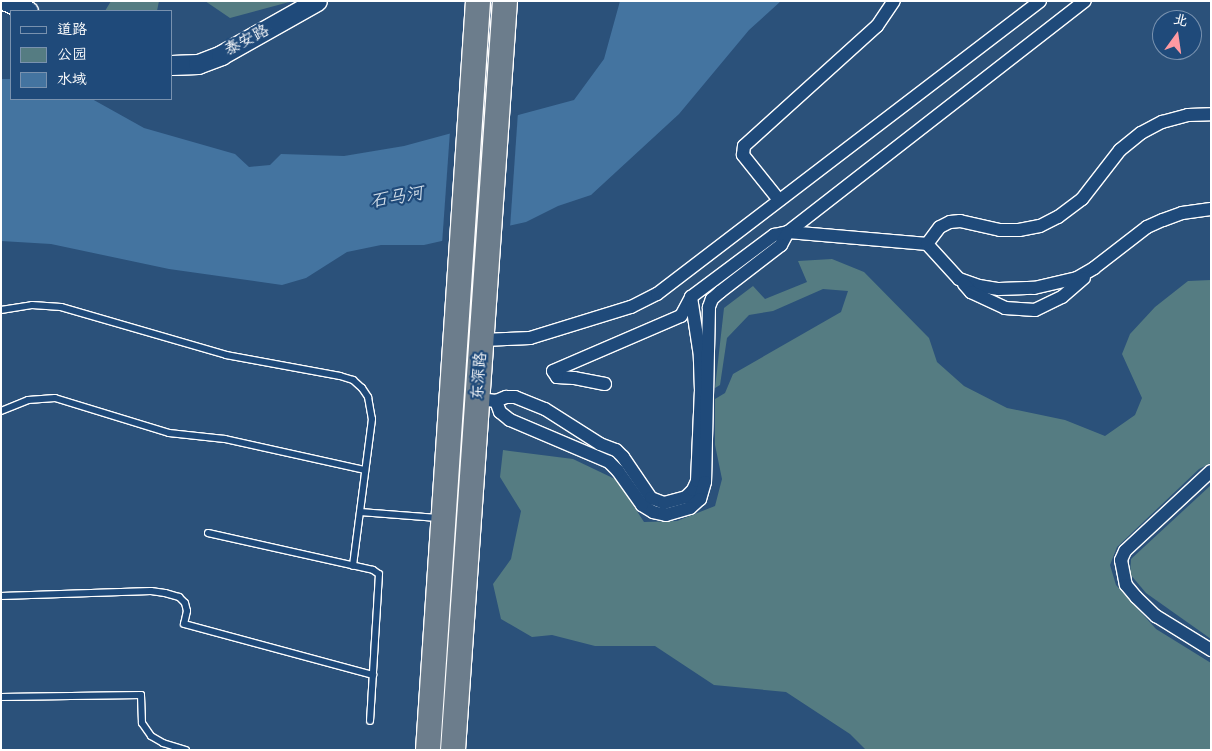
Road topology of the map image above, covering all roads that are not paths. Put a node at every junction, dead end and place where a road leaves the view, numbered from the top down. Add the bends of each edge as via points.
1 (6, 1) edge
2 (317, 1) edge
3 (478, 1) edge
4 (505, 1) edge
5 (894, 1) edge
6 (1040, 1) edge
7 (1085, 1) edge
8 (26, 10) edge
9 (172, 65) edge
10 (1211, 114) edge
11 (779, 200) junction
12 (1211, 209) edge
13 (788, 232) junction
14 (927, 244) junction
15 (1094, 268) junction
16 (959, 279) junction
17 (690, 296) junction
18 (1, 310) edge
19 (483, 340) junction
20 (605, 384) dead end
21 (487, 400) junction
22 (1, 411) edge
23 (365, 470) junction
24 (1211, 471) edge
25 (360, 512) junction
26 (444, 519) junction
27 (208, 532) dead end
28 (353, 566) junction
29 (1, 596) edge
30 (1211, 650) edge
31 (374, 675) junction
32 (1, 697) edge
33 (370, 721) dead end
34 (186, 750) edge
35 (428, 750) edge
36 (453, 750) edge

1 - 8 street
2 - 9 street, 泰安路 via 221,55 198,64
3 - 26 highway, 东深路
4 - 19 highway, 东深路
5 - 11 street via 877,26 744,146 742,155
6 - 11 street
7 - 13 street
10 - 14 street via 1188,115 1162,122 1141,133 1120,150 1082,199 1040,226 1000,230 960,221 950,222 940,227
11 - 19 street via 643,302 530,338
12 - 15 street via 1182,213 1147,227
13 - 14 street
13 - 17 street via 774,235
13 - 21 street via 781,245 720,292 709,307 705,482 700,500 690,508 666,515 652,512 642,505 609,462 510,420
14 - 16 street
15 - 16 street via 1076,278 1034,288 999,289
15 - 16 street via 1062,297 1035,310 1022,311 991,302 971,292
17 - 20 street via 681,316 553,371 557,377
17 - 21 street via 700,356 701,391 696,481 686,497 664,503 651,498 616,450 600,444 545,409 515,396
18 - 23 lane via 32,305 61,307 226,356 353,380 362,388 372,408
19 - 21 highway, 东深路
21 - 36 highway, 东深路
22 - 23 lane via 28,400 55,398 169,433 225,439
23 - 25 lane
24 - 30 street via 1125,551 1121,560 1126,584 1136,597 1156,616
25 - 26 lane
25 - 28 lane
26 - 35 highway, 东深路
27 - 28 lane
28 - 31 lane via 373,570 380,577
29 - 31 lane via 165,592 185,603 184,624
31 - 33 lane
32 - 34 lane via 141,695 142,723 151,736

